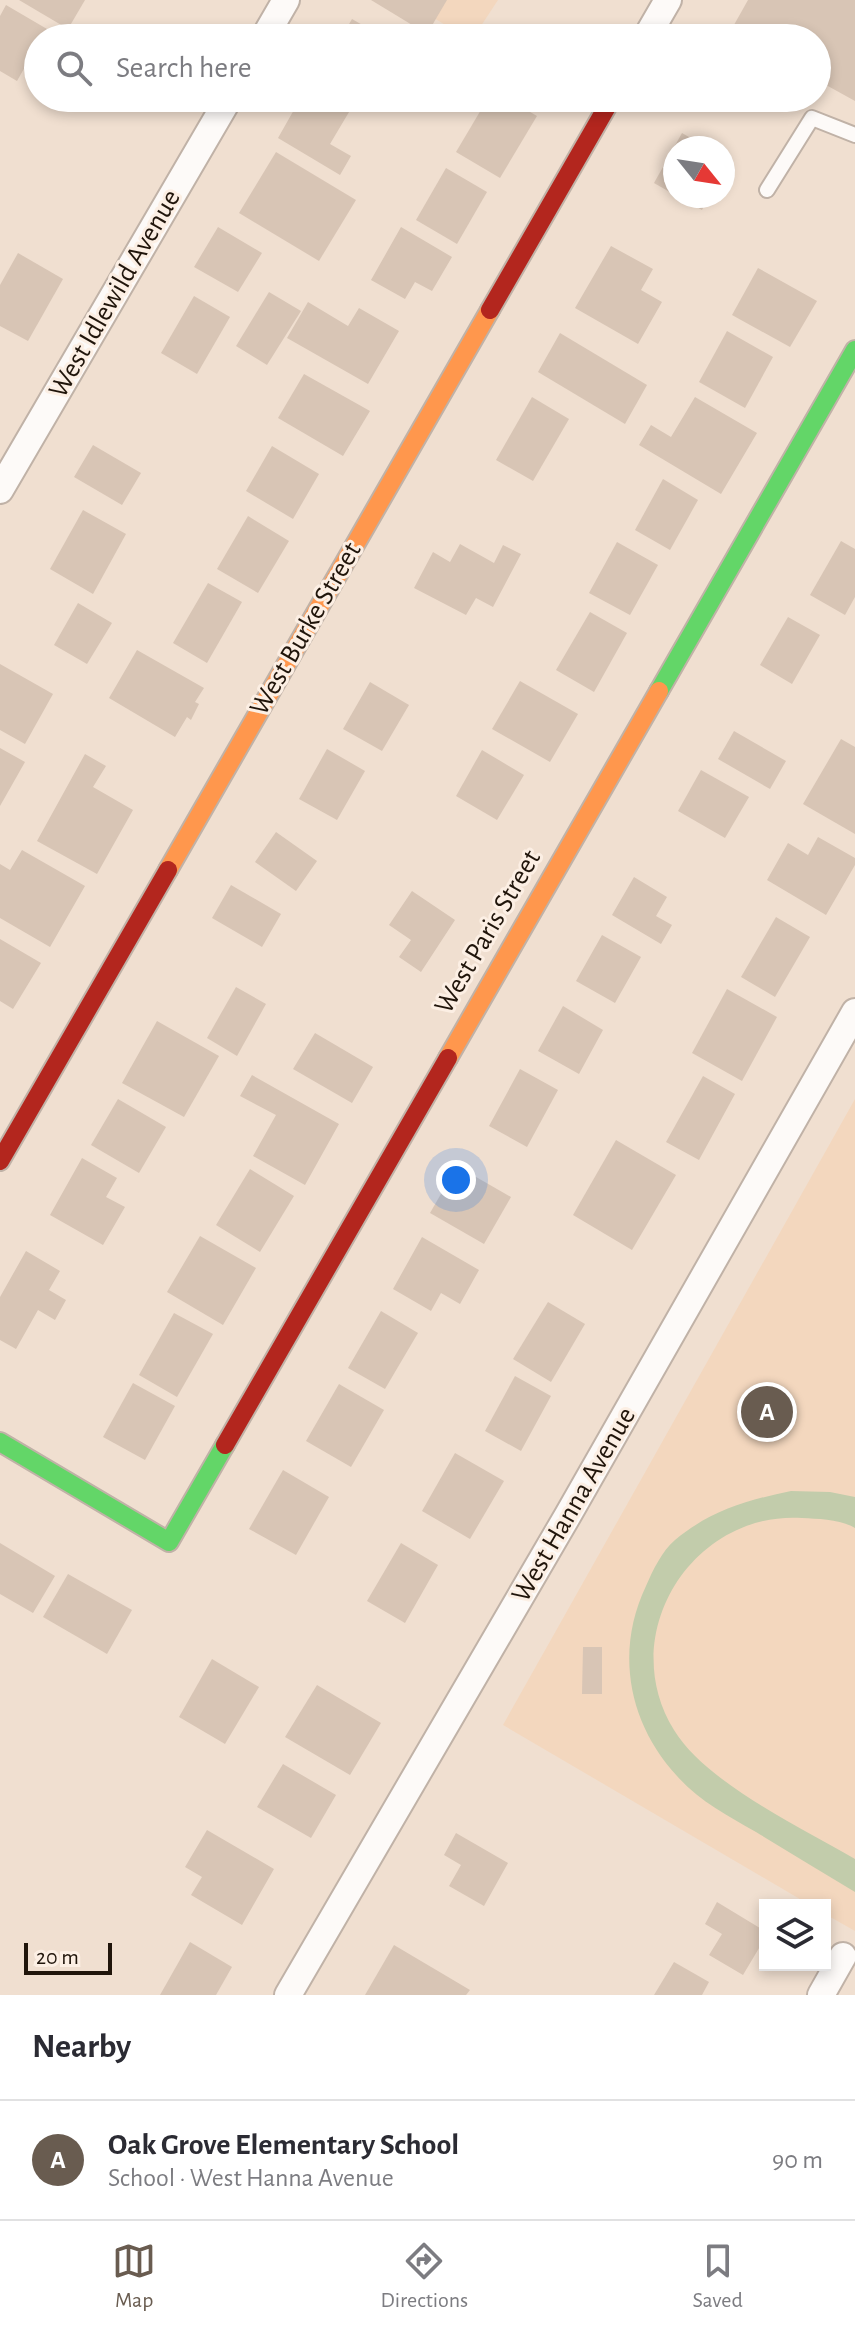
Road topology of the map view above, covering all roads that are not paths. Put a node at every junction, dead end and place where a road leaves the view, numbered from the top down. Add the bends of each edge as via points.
1 (286, 0) edge
2 (668, 0) edge
3 (272, 24) edge
4 (654, 24) edge
5 (221, 112) edge
6 (604, 112) edge
7 (855, 135) edge
8 (767, 190) dead end
9 (855, 350) edge
10 (0, 490) edge
11 (855, 1012) edge
12 (0, 1161) edge
13 (0, 1442) edge
14 (843, 1956) dead end
15 (288, 1995) edge
16 (821, 1995) edge

1 - 3 street
2 - 4 street
5 - 10 street, West Idlewild Avenue
6 - 12 street, West Burke Street
7 - 8 lane via 812,118
9 - 13 street, West Paris Street via 169,1542
11 - 15 street, West Hanna Avenue
14 - 16 street

